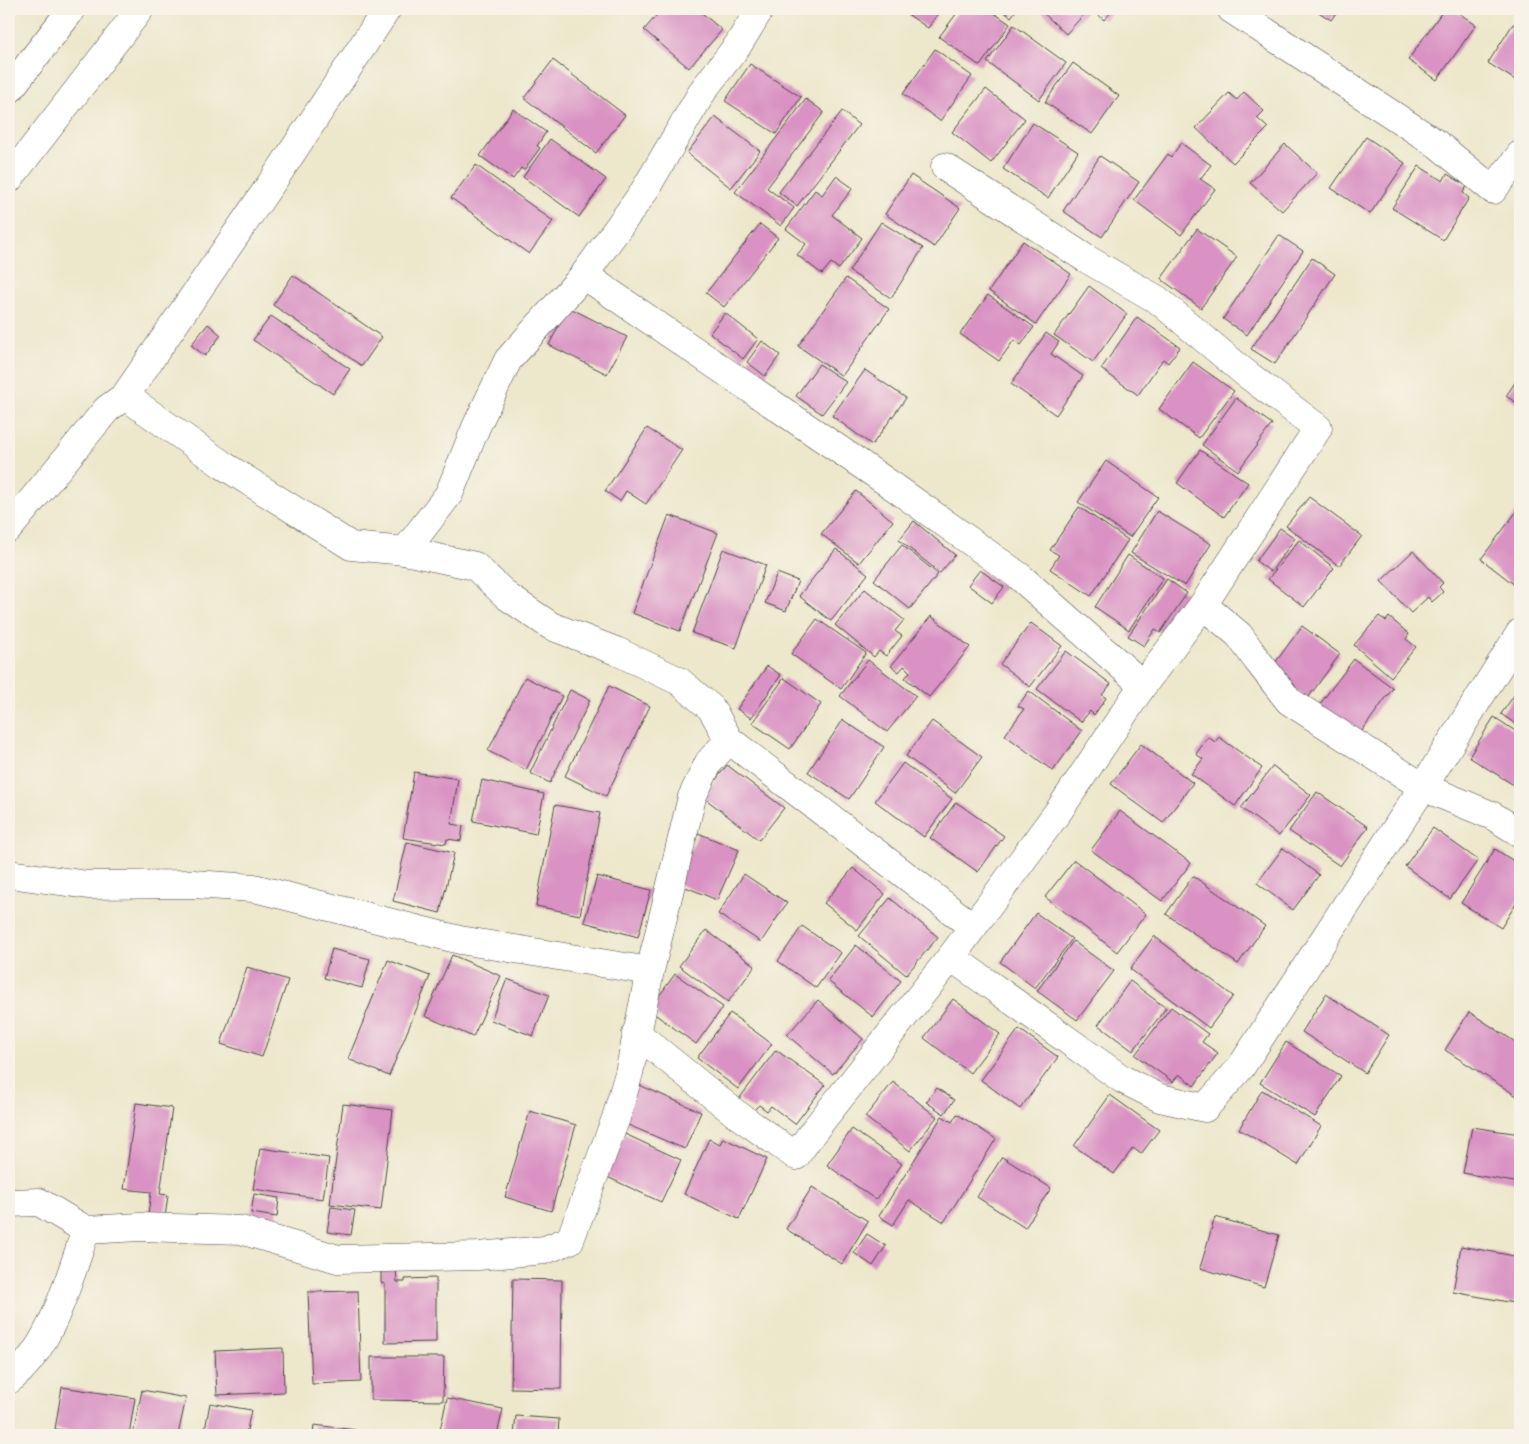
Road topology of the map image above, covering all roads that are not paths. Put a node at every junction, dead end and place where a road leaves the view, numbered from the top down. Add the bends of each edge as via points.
1 (72, 9) edge
2 (140, 9) edge
3 (387, 9) edge
4 (760, 9) edge
5 (1231, 9) edge
6 (9, 90) edge
7 (1520, 155) edge
8 (945, 167) dead end
9 (9, 179) edge
10 (584, 275) junction
11 (125, 396) junction
12 (9, 528) edge
13 (405, 551) junction
14 (1202, 605) junction
15 (1520, 634) edge
16 (1143, 685) junction
17 (729, 740) junction
18 (1424, 787) junction
19 (1520, 833) edge
20 (9, 874) edge
21 (973, 927) junction
22 (951, 957) junction
23 (650, 972) junction
24 (636, 1033) junction
25 (9, 1203) edge
26 (86, 1230) junction
27 (9, 1380) edge

1 - 6 main road
2 - 9 main road
3 - 11 main road via 276,178
4 - 10 main road via 738,45 704,89 643,193
5 - 7 main road via 1437,144 1493,190
8 - 14 main road via 1085,258 1158,300 1318,428
10 - 13 main road via 508,360 449,494
10 - 16 main road via 1019,576
11 - 12 main road via 107,409
11 - 13 main road via 223,465 352,546
13 - 17 main road via 475,566 508,597 551,626 679,680 711,708
14 - 16 main road
14 - 18 main road via 1239,635 1289,700
15 - 18 main road
16 - 21 main road via 1060,809
17 - 21 main road
17 - 23 main road via 710,762 692,797
18 - 19 main road via 1493,816
18 - 22 main road via 1241,1067 1205,1108 1160,1098 1122,1079
20 - 23 main road via 88,885 193,884 254,888 460,940
21 - 22 main road
22 - 24 main road via 796,1156 735,1113
23 - 24 main road
24 - 26 main road via 616,1118 570,1240 545,1250 478,1256 338,1259 241,1230 140,1227
25 - 26 main road via 39,1202
26 - 27 main road via 42,1344

